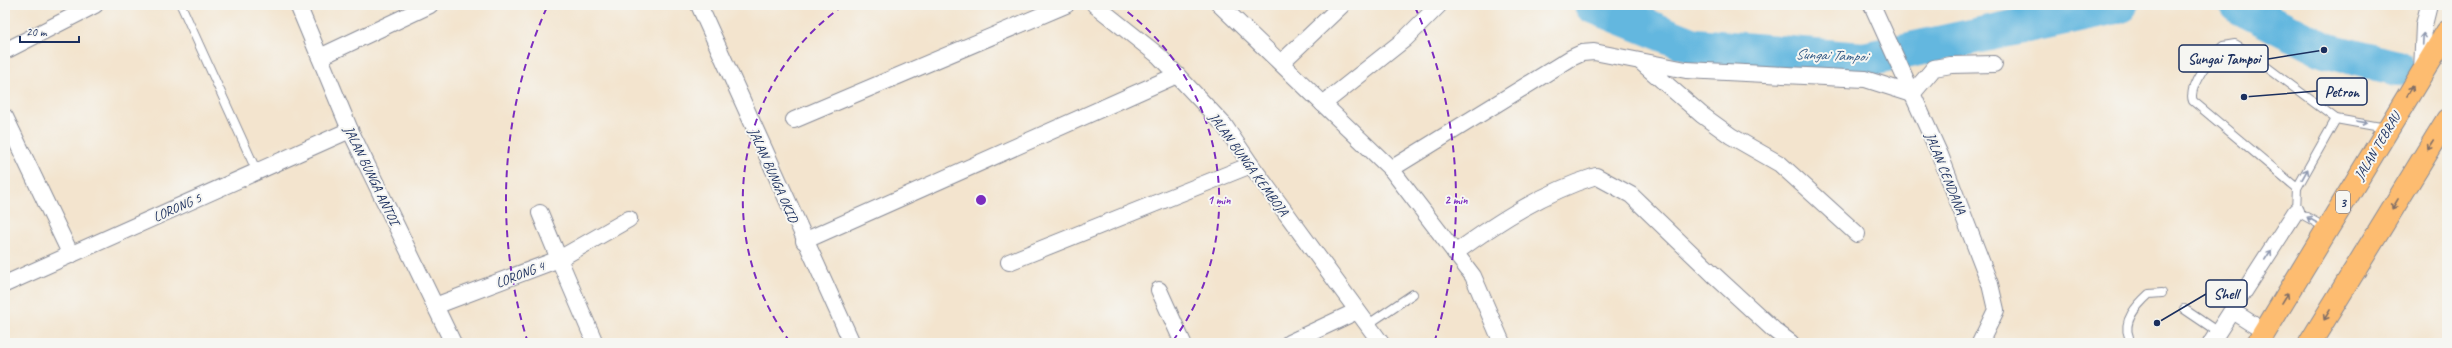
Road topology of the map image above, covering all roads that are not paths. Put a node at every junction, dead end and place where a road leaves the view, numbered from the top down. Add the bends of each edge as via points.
1 (95, 5) edge
2 (181, 5) edge
3 (298, 5) edge
4 (430, 5) edge
5 (699, 5) edge
6 (1066, 5) edge
7 (1095, 5) edge
8 (1220, 5) edge
9 (1342, 5) edge
10 (1440, 5) edge
11 (2429, 5) edge
12 (1875, 10) edge
13 (2447, 32) edge
14 (5, 52) edge
15 (320, 57) junction
16 (1640, 62) junction
17 (1281, 63) junction
18 (1994, 64) dead end
19 (2422, 73) junction
20 (1177, 75) junction
21 (1910, 88) junction
22 (1323, 104) junction
23 (5, 117) edge
24 (2336, 119) junction
25 (794, 120) dead end
26 (2447, 120) edge
27 (2388, 128) junction
28 (350, 130) junction
29 (1251, 165) junction
30 (1391, 169) junction
31 (257, 172) junction
32 (2297, 188) junction
33 (2296, 211) junction
34 (540, 213) dead end
35 (629, 219) dead end
36 (2327, 229) junction
37 (1857, 234) dead end
38 (804, 240) junction
39 (1455, 252) junction
40 (71, 255) junction
41 (559, 259) junction
42 (1010, 262) dead end
43 (5, 284) edge
44 (1159, 290) dead end
45 (2162, 293) dead end
46 (1413, 294) dead end
47 (435, 306) junction
48 (2184, 308) dead end
49 (1357, 311) junction
50 (2232, 311) junction
51 (1367, 325) junction
52 (2262, 337) edge
53 (2129, 338) dead end
54 (2215, 338) edge
55 (448, 341) edge
56 (595, 343) edge
57 (852, 343) edge
58 (1183, 343) edge
59 (1289, 343) edge
60 (1381, 343) edge
61 (1502, 343) edge
62 (1791, 343) edge
63 (1980, 343) edge
64 (2310, 343) edge

1 - 14 street
2 - 31 lane
3 - 15 street, JALAN BUNGA ANTOI
4 - 15 street
5 - 38 street, JALAN BUNGA OKID
6 - 25 street
7 - 20 street, JALAN BUNGA KEMBOJA via 1159,56
8 - 17 street
9 - 17 street
10 - 22 street via 1405,39
19 -> 11 street via 2424,25
12 - 21 street, JALAN CENDANA
13 - 19 highway, JALAN TEBRAU / 3
15 - 28 street, JALAN BUNGA ANTOI
16 - 21 street via 1686,70 1865,79
16 - 30 street via 1594,52 1582,53
16 - 37 street via 1702,115 1731,136 1780,164
17 - 22 street
18 - 21 street via 1934,68
27 -> 19 highway, JALAN TEBRAU / 3
20 - 29 street, JALAN BUNGA KEMBOJA via 1224,125
20 - 38 street
21 - 63 street, JALAN CENDANA via 1940,155 1990,284 1996,310
22 - 30 street
23 - 40 street
24 -> 27 lane
32 -> 24 lane
24 - 32 lane via 2235,44 2229,44 2219,50 2193,85 2191,96 2196,105
26 -> 64 highway
27 - 36 highway, JALAN TEBRAU / 3
28 - 31 street, LORONG 5
28 - 47 street, JALAN BUNGA ANTOI
29 - 42 street
29 - 49 street, JALAN BUNGA KEMBOJA
30 - 39 street
31 - 40 street, LORONG 5
32 - 33 lane
36 -> 33 lane
50 -> 33 street
34 - 41 street, LORONG 4
35 - 41 street
52 -> 36 highway, JALAN TEBRAU / 3
38 - 57 street, JALAN BUNGA OKID
39 - 61 street via 1473,276
39 - 62 street via 1535,201 1567,185 1596,176 1631,195 1718,279
40 - 43 street, LORONG 5
41 - 47 street, LORONG 4
41 - 56 street
44 - 58 street
45 - 53 lane via 2149,294 2129,319 2126,330
46 - 51 lane
47 - 55 street, JALAN BUNGA ANTOI
48 - 54 lane
49 - 51 street, JALAN BUNGA KEMBOJA
49 - 59 street
50 - 52 street
50 - 54 street
51 - 60 street, JALAN BUNGA KEMBOJA

